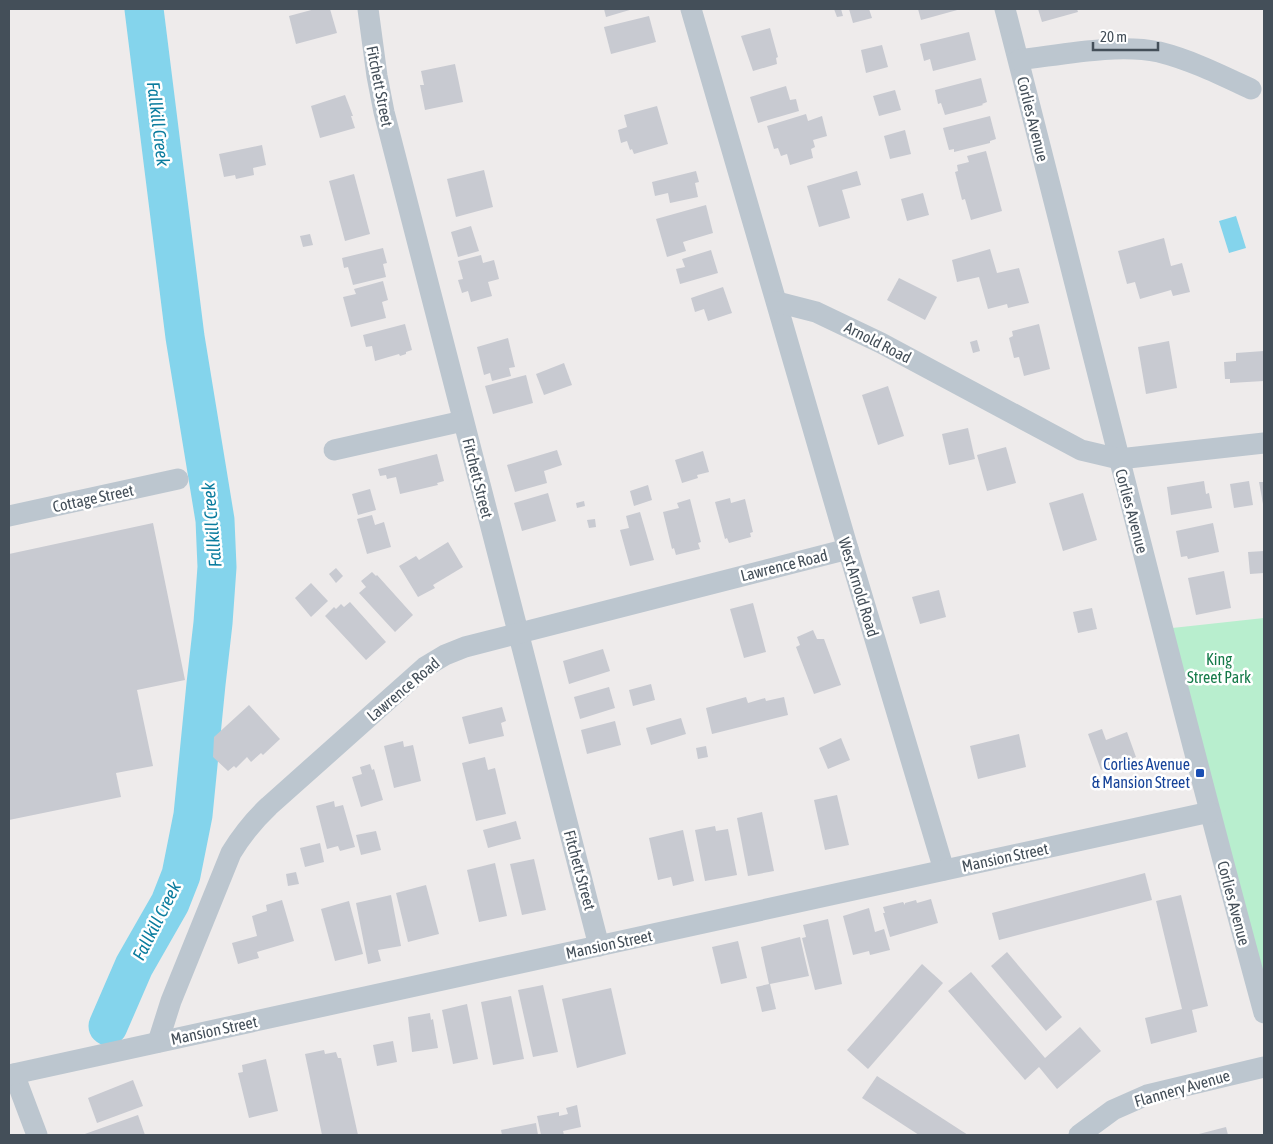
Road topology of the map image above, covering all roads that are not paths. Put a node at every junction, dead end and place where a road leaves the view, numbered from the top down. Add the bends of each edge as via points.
1 (368, 9) edge
2 (691, 9) edge
3 (1005, 9) edge
4 (1018, 60) junction
5 (1251, 90) dead end
6 (777, 302) junction
7 (463, 421) junction
8 (1264, 443) edge
9 (334, 450) dead end
10 (1119, 459) junction
11 (178, 479) dead end
12 (9, 516) edge
13 (848, 549) junction
14 (518, 634) junction
15 (1210, 812) junction
16 (944, 870) junction
17 (599, 946) junction
18 (1264, 1013) edge
19 (158, 1042) junction
20 (1264, 1067) edge
21 (12, 1075) edge
22 (37, 1135) edge
23 (1079, 1135) edge

1 - 7 street, Fitchett Street via 384,112
2 - 6 street
3 - 4 street, Corlies Avenue
4 - 5 street via 1116,48 1158,52 1205,68
4 - 10 street, Corlies Avenue
6 - 10 street, Arnold Road via 816,312 881,343 1081,450
6 - 13 street, West Arnold Road
7 - 9 street
7 - 14 street, Fitchett Street
8 - 10 street, Arnold Road
10 - 15 street, Corlies Avenue
11 - 12 street, Cottage Street
13 - 14 street, Lawrence Road
13 - 16 street, West Arnold Road
14 - 17 street, Fitchett Street
14 - 19 street, Lawrence Road via 465,647 425,667 254,820 231,853 171,1001
15 - 16 street, Mansion Street
15 - 18 street, Corlies Avenue
16 - 17 street, Mansion Street
17 - 19 street, Mansion Street
19 - 21 street, Mansion Street
20 - 23 street, Flannery Avenue via 1147,1095 1113,1110
21 - 22 street

